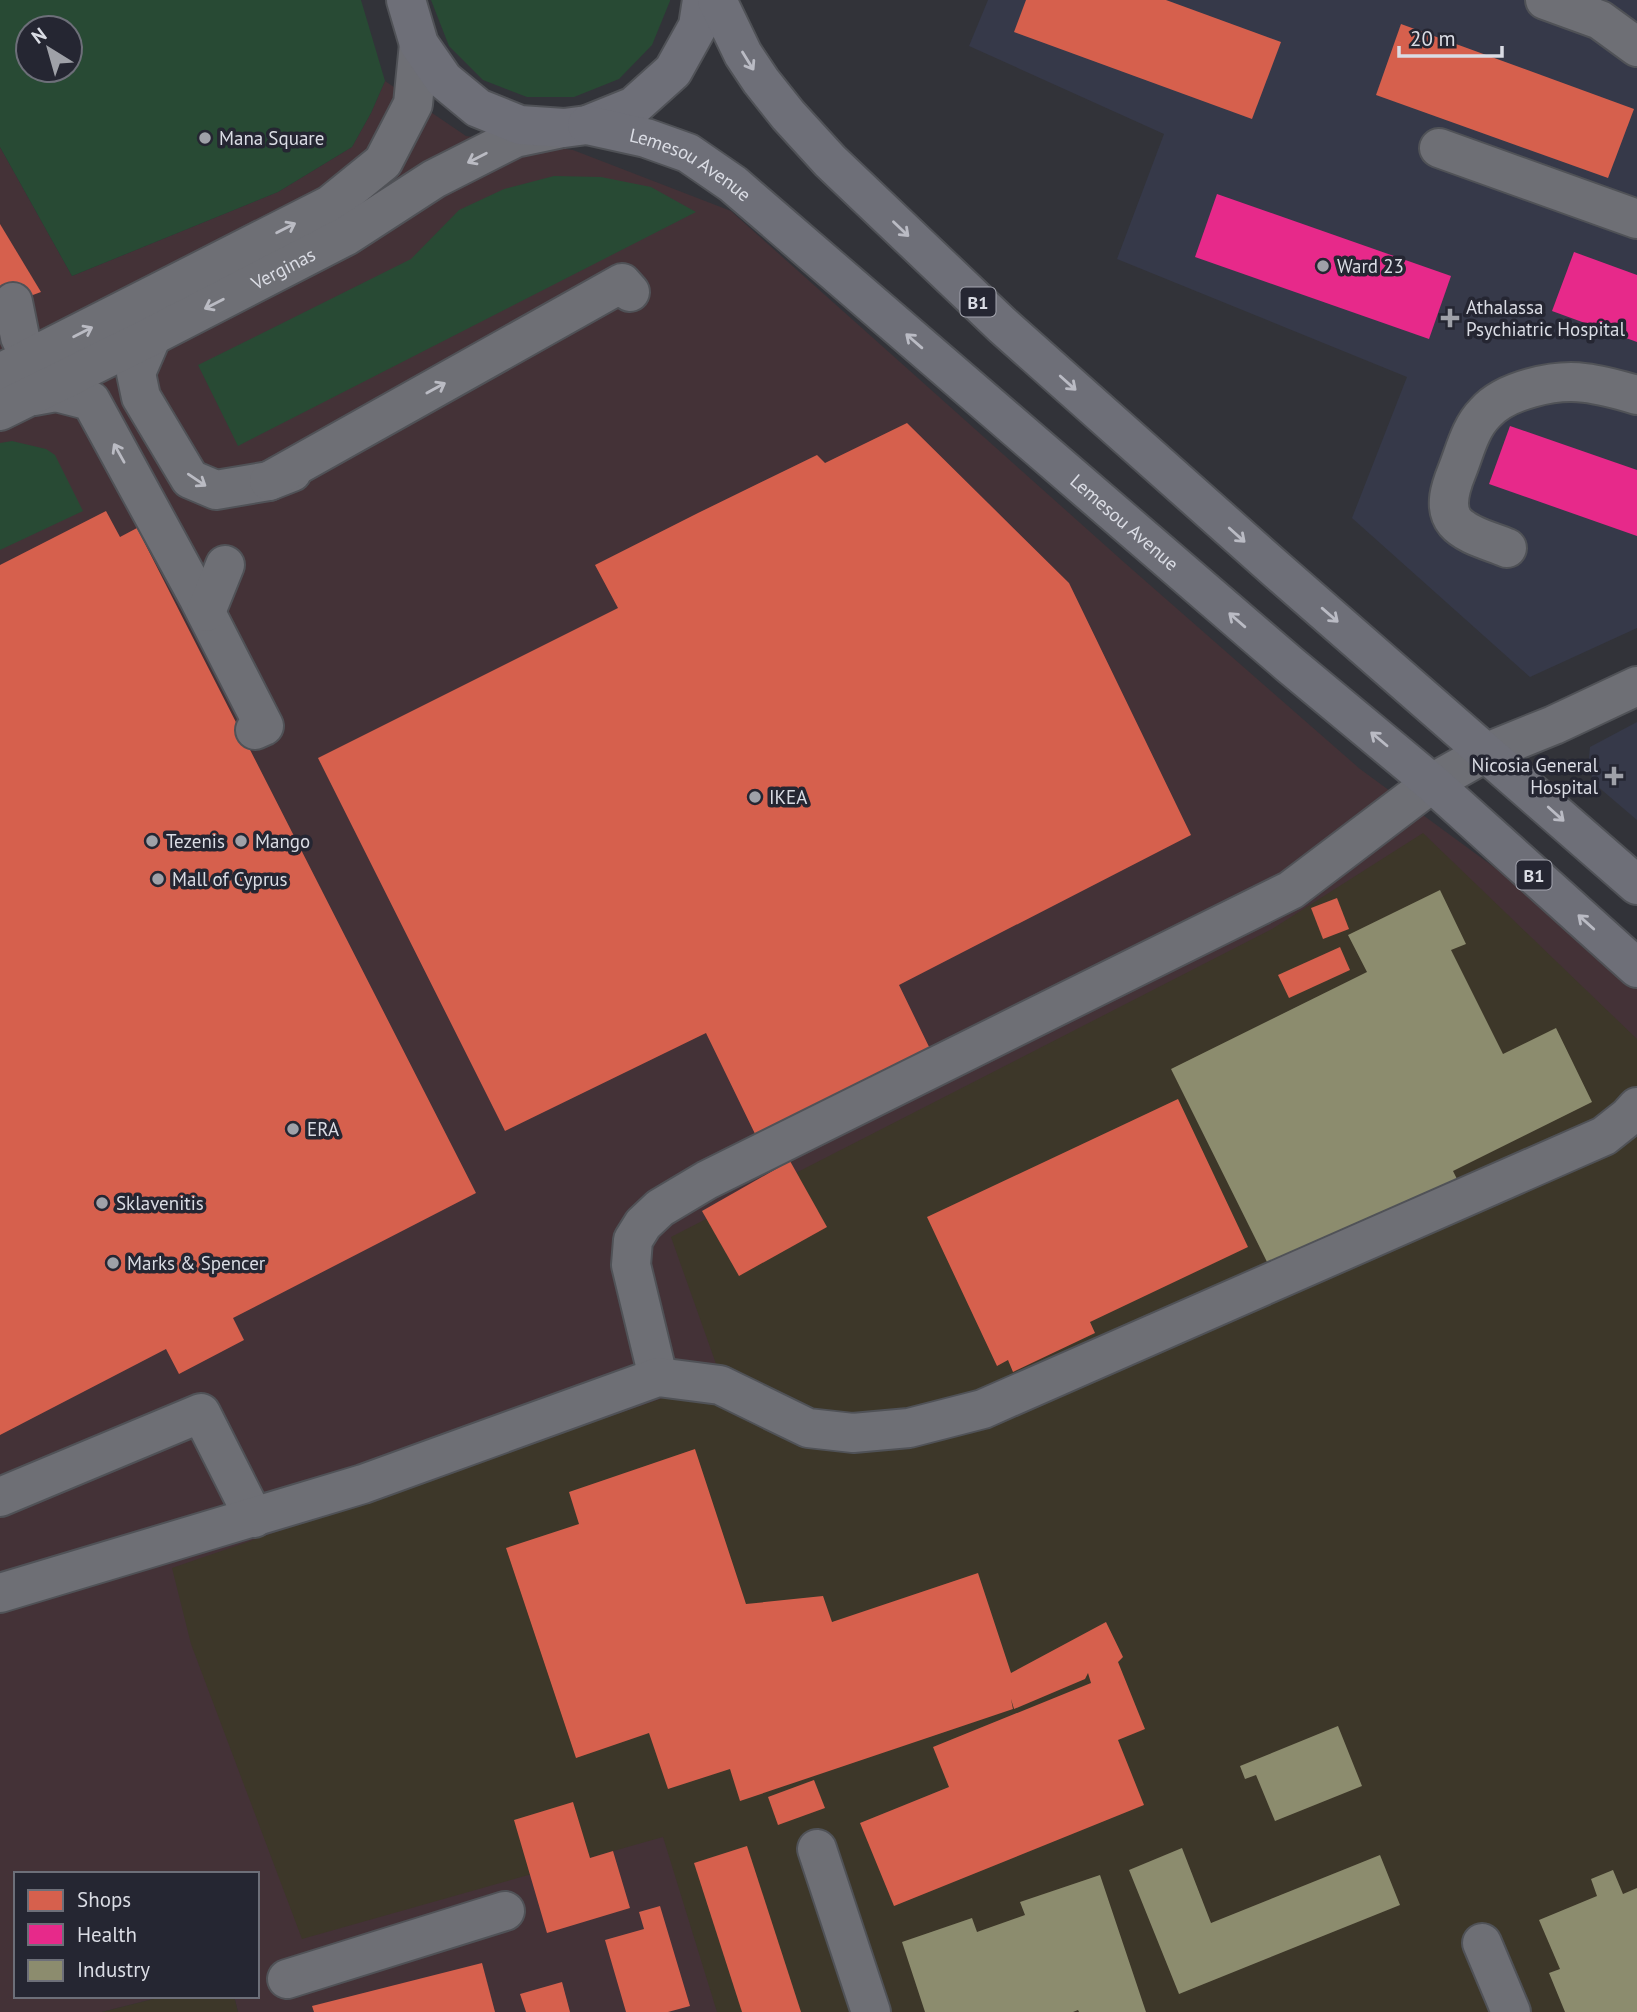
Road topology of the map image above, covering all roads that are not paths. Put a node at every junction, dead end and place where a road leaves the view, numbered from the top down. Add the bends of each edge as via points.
1 (406, 0) edge
2 (702, 0) edge
3 (718, 0) edge
4 (1545, 0) edge
5 (419, 44) junction
6 (1637, 47) edge
7 (575, 126) junction
8 (1439, 148) dead end
9 (1636, 214) edge
10 (629, 292) dead end
11 (13, 302) dead end
12 (152, 336) junction
13 (15, 366) edge
14 (88, 368) junction
15 (1637, 395) edge
16 (14, 404) edge
17 (398, 425) dead end
18 (269, 481) junction
19 (174, 501) dead end
20 (1507, 548) dead end
21 (225, 565) dead end
22 (202, 605) junction
23 (1637, 686) edge
24 (255, 730) dead end
25 (1487, 752) junction
26 (1432, 783) junction
27 (1637, 885) edge
28 (1637, 968) edge
29 (1637, 1107) edge
30 (658, 1377) junction
31 (0, 1497) edge
32 (254, 1518) junction
33 (0, 1593) edge
34 (817, 1849) dead end
35 (505, 1911) dead end
36 (1482, 1943) dead end
37 (287, 1979) dead end
38 (871, 2012) edge
39 (1511, 2012) edge

1 - 5 main road, B1
2 - 7 main road, B1 via 698,26 673,71 635,106
3 -> 25 main road, B1 via 761,81 830,161 1002,325
4 - 6 street via 1600,20
5 - 7 main road, B1 via 444,80 478,108 520,125
13 -> 5 street, Verginas via 330,205 383,162 412,104
7 -> 12 street, Verginas via 515,138 434,179 346,236
26 -> 7 main road, Lemesou Avenue / B1 via 733,184 688,153 646,138
8 - 9 street
18 -> 10 street via 622,283
11 - 13 street via 20,337
12 - 14 street, Verginas
12 -> 18 street via 136,373 141,397 190,479 216,491
14 - 16 street, Verginas
14 - 19 street via 103,374 113,387
15 - 20 street via 1582,382 1554,384 1498,401 1485,413 1474,428 1448,500 1455,521 1466,531
22 -> 16 street via 91,401 56,392
17 - 18 street
21 - 22 street
22 - 24 street via 264,726
23 - 25 street
25 - 26 street
25 -> 27 main road, B1
28 -> 26 main road, Lemesou Avenue / B1
26 - 30 street via 1292,890 706,1180 660,1208 633,1240 631,1265
29 - 30 street via 1604,1136 983,1409 909,1429 853,1433 808,1427 720,1385
30 - 32 street via 363,1484
31 - 32 street via 201,1413
32 - 33 street
34 - 38 street
35 - 37 street
36 - 39 street

